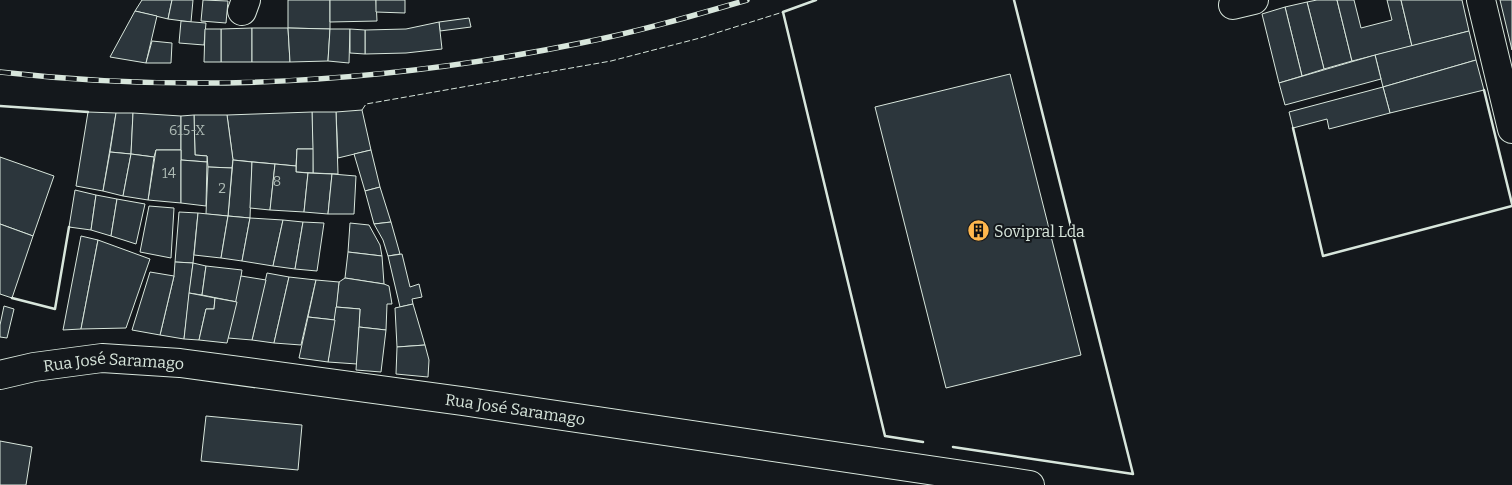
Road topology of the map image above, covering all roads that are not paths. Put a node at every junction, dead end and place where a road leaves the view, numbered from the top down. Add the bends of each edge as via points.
1 (1481, 0) edge
2 (1512, 129) edge
3 (0, 375) edge
4 (1030, 485) edge

1 - 2 street
3 - 4 street, Rua José Saramago via 102,358 180,363

